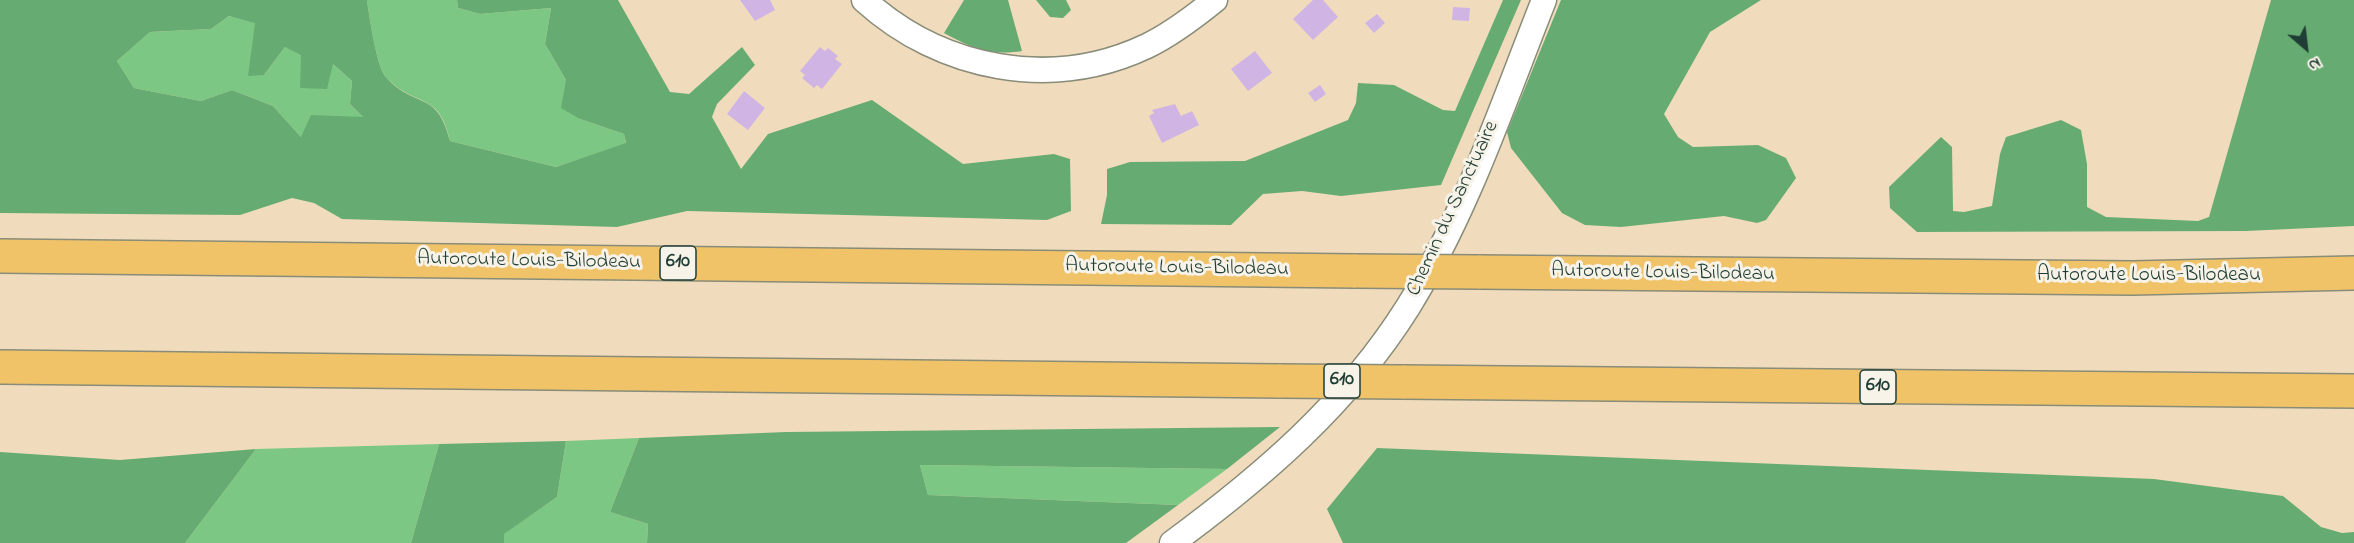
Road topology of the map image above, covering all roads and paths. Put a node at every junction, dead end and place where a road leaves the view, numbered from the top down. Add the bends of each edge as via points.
1 (864, 0) edge
2 (1215, 0) edge
3 (1544, 0) edge
4 (0, 256) edge
5 (2354, 273) edge
6 (0, 367) edge
7 (2354, 391) edge
8 (1172, 543) edge

1 - 2 street via 903,31 954,56 981,64 1037,70 1121,57 1172,32
3 - 8 street, Chemin du Sanctuaire via 1451,226 1401,317 1359,374 1297,442 1245,488
4 - 5 highway, Autoroute Louis-Bilodeau / 610, bridge via 2109,278
6 - 7 highway, 610, bridge

